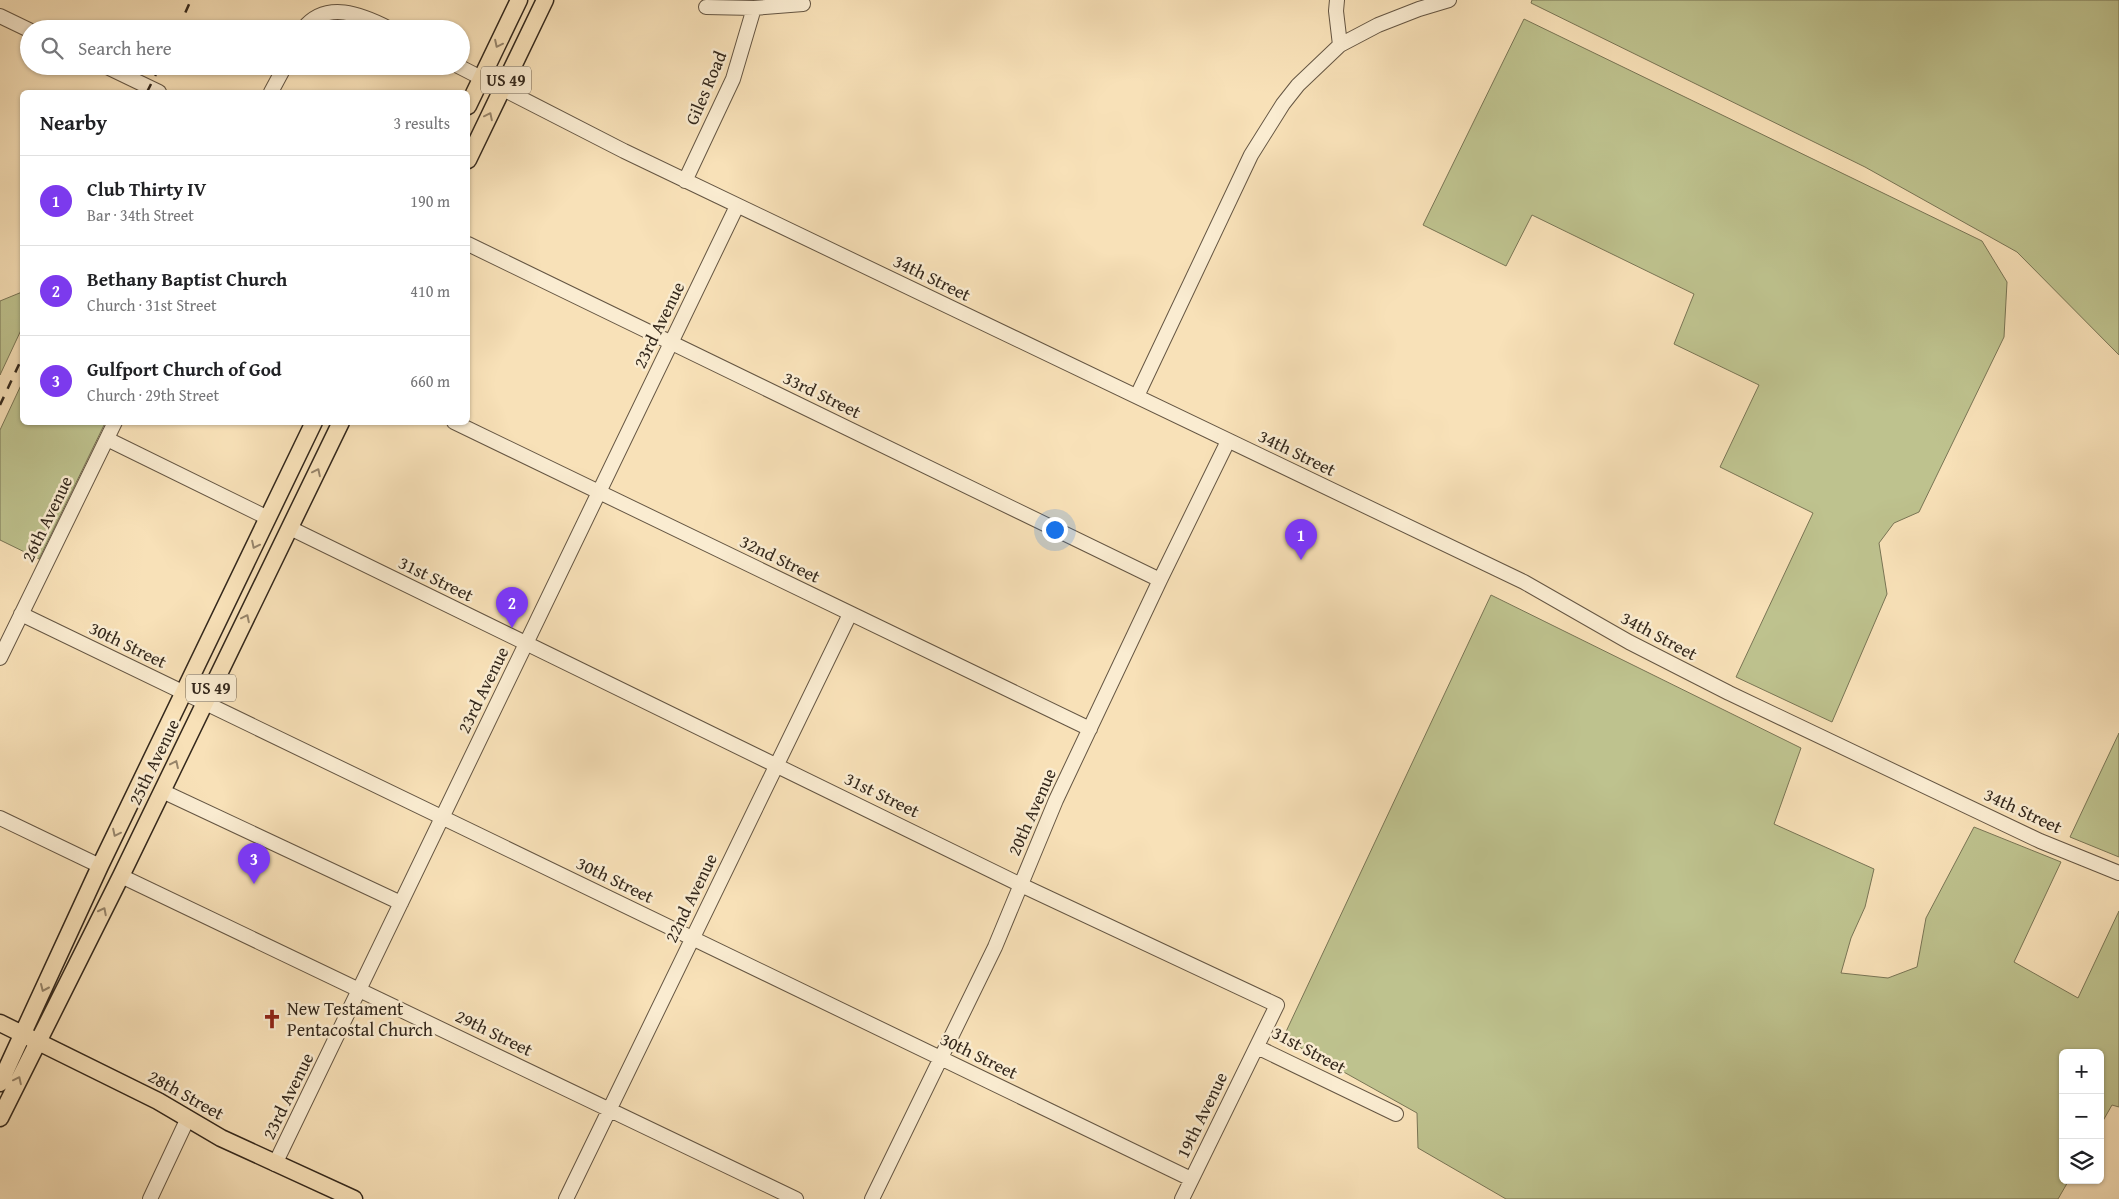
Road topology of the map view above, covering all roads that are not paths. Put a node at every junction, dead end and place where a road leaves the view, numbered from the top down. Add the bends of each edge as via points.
1 (519, 0) edge
2 (545, 0) edge
3 (1337, 0) edge
4 (1450, 0) edge
5 (803, 4) dead end
6 (706, 7) dead end
7 (754, 8) junction
8 (0, 16) edge
9 (310, 20) edge
10 (373, 20) edge
11 (20, 26) edge
12 (1340, 45) junction
13 (470, 73) edge
14 (124, 75) edge
15 (280, 75) edge
16 (480, 79) junction
17 (155, 90) edge
18 (272, 90) edge
19 (501, 90) junction
20 (470, 102) edge
21 (470, 156) edge
22 (685, 181) junction
23 (738, 206) junction
24 (470, 245) edge
25 (671, 343) junction
26 (1137, 396) junction
27 (114, 425) edge
28 (313, 425) edge
29 (340, 425) edge
30 (460, 425) edge
31 (107, 439) junction
32 (1228, 441) junction
33 (599, 493) junction
34 (268, 518) junction
35 (290, 528) junction
36 (1160, 580) junction
37 (21, 614) junction
38 (850, 614) junction
39 (527, 643) junction
40 (0, 658) edge
41 (183, 693) junction
42 (204, 703) junction
43 (1090, 729) junction
44 (777, 764) junction
45 (162, 790) junction
46 (0, 818) edge
47 (443, 818) junction
48 (100, 866) junction
49 (2119, 873) edge
50 (121, 876) junction
51 (1021, 885) junction
52 (401, 903) junction
53 (692, 938) junction
54 (360, 990) junction
55 (0, 1022) edge
56 (30, 1038) junction
57 (1256, 1047) junction
58 (941, 1058) junction
59 (0, 1083) edge
60 (609, 1109) junction
61 (1396, 1114) dead end
62 (0, 1118) edge
63 (188, 1118) junction
64 (275, 1164) junction
65 (1191, 1179) junction
66 (150, 1199) edge
67 (354, 1199) edge
68 (566, 1199) edge
69 (796, 1199) edge
70 (872, 1199) edge
71 (1182, 1199) edge

1 -> 16 main road, US 49
2 - 19 main road, US 49
3 - 12 street
4 - 12 street via 1378,25
5 - 7 street
6 - 7 street
7 - 22 street, Giles Road via 733,79
8 - 11 street
9 - 10 street via 326,8 336,7 356,11
12 - 26 street via 1298,85 1251,155
13 - 16 street, 34th Street
14 - 17 street
15 - 18 street
16 - 19 street, 34th Street
16 - 20 main road, US 49
21 -> 19 main road, US 49
19 - 22 street, 34th Street
22 - 23 street, 34th Street
23 - 25 street, 23rd Avenue
23 - 26 street, 34th Street
24 - 25 street, 33rd Street
25 - 33 street, 23rd Avenue
25 - 36 street, 33rd Street
26 - 32 street, 34th Street
27 - 31 street, 26th Avenue
28 - 34 main road, 25th Avenue / US 49
35 -> 29 main road, 25th Avenue / US 49
30 - 33 street, 32nd Street
31 - 34 street
31 - 37 street, 26th Avenue
32 - 36 street, 20th Avenue
32 - 49 street, 34th Street via 1524,582 1629,642 1738,697 2040,841
33 - 38 street, 32nd Street
33 - 39 street, 23rd Avenue
34 -> 41 main road, 25th Avenue / US 49
35 - 39 street, 31st Street
42 -> 35 main road, 25th Avenue / US 49
36 - 43 street, 20th Avenue
37 - 40 street, 26th Avenue
37 - 41 street, 30th Street
38 - 43 street, 32nd Street
38 - 44 street, 22nd Avenue
39 - 44 street, 31st Street
39 - 47 street, 23rd Avenue
41 - 42 street, 30th Street
41 -> 48 main road, 25th Avenue / US 49
45 -> 42 main road, 25th Avenue / US 49
42 - 47 street, 30th Street
43 - 51 street, 20th Avenue
44 - 51 street, 31st Street
44 - 53 street, 22nd Avenue
45 - 50 main road, 25th Avenue / US 49
45 - 52 street
46 - 48 street
47 - 52 street, 23rd Avenue
47 - 53 street, 30th Street
48 -> 56 main road, 25th Avenue / US 49
50 - 54 street, 29th Street
56 -> 50 main road, 25th Avenue / US 49
51 - 57 street, 31st Street via 1277,1005
51 - 58 street, 20th Avenue
52 - 54 street, 23rd Avenue
53 - 58 street, 30th Street
53 - 60 street, 22nd Avenue
54 - 60 street, 29th Street
54 - 64 street, 23rd Avenue
55 - 56 main road, 28th Street
56 - 59 main road, 25th Avenue / US 49
62 -> 56 main road, 25th Avenue / US 49
56 - 63 main road, 28th Street
57 - 61 street, 31st Street
57 - 65 street, 19th Avenue
58 - 65 street, 30th Street
58 - 70 street, 20th Avenue
60 - 68 street, 22nd Avenue
60 - 69 street, 29th Street
63 - 64 main road, 28th Street
63 - 66 street
64 - 67 main road, 28th Street
65 - 71 street, 19th Avenue

